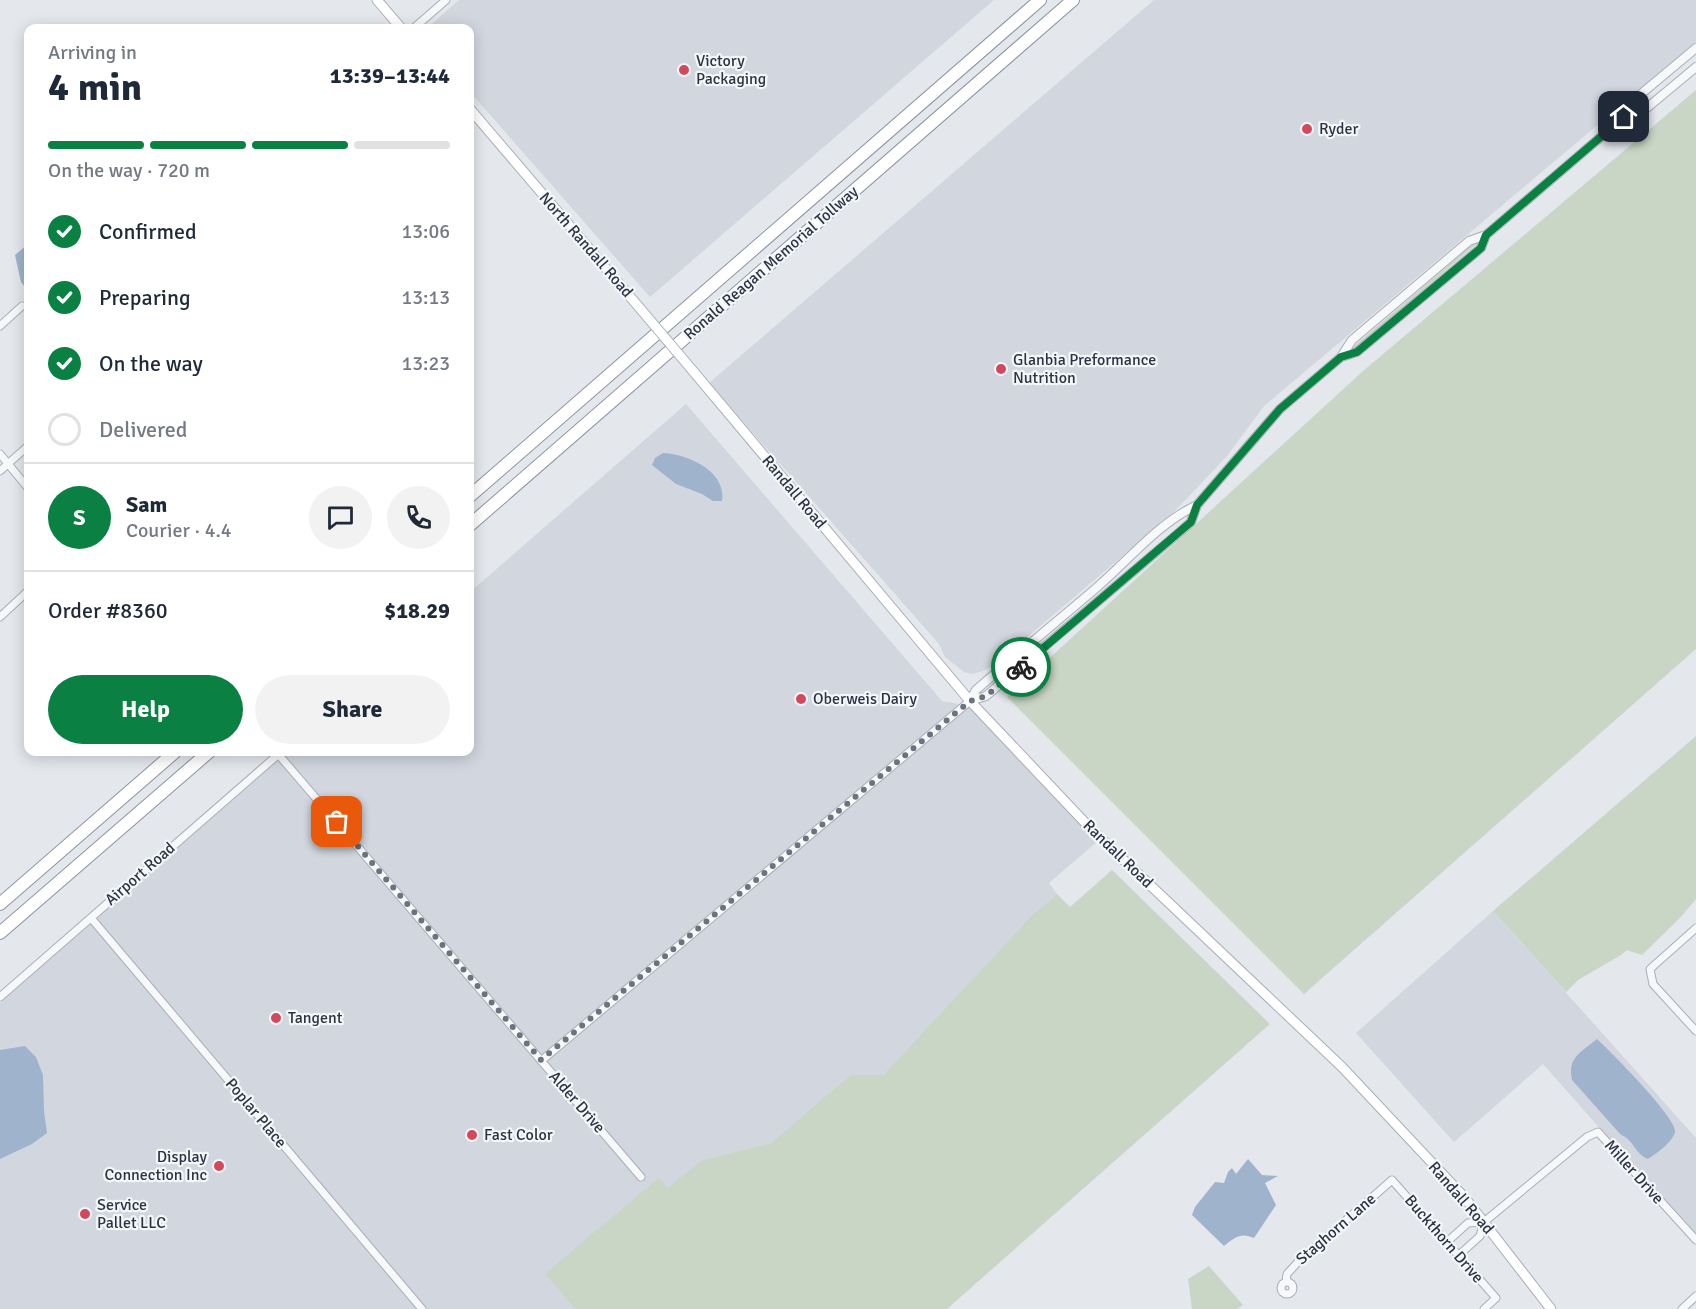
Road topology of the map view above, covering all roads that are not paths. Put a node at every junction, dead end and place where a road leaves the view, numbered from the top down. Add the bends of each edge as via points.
1 (377, 0) edge
2 (446, 0) edge
3 (1040, 0) edge
4 (1073, 0) edge
5 (398, 24) edge
6 (419, 24) edge
7 (1696, 48) edge
8 (1696, 67) edge
9 (474, 114) edge
10 (1624, 117) junction
11 (1486, 235) junction
12 (22, 306) dead end
13 (0, 326) edge
14 (1341, 357) junction
15 (703, 382) joint
16 (24, 450) edge
17 (0, 454) edge
18 (8, 464) junction
19 (0, 471) edge
20 (24, 483) edge
21 (474, 493) edge
22 (1197, 505) junction
23 (474, 522) edge
24 (24, 595) edge
25 (0, 617) edge
26 (970, 701) junction
27 (170, 756) edge
28 (204, 756) edge
29 (277, 756) edge
30 (283, 756) edge
31 (0, 904) edge
32 (91, 918) junction
33 (1696, 928) edge
34 (0, 933) edge
35 (0, 996) edge
36 (1696, 1031) edge
37 (541, 1060) junction
38 (641, 1177) dead end
39 (1392, 1180) joint
40 (1484, 1222) junction
41 (1696, 1240) edge
42 (1447, 1242) junction
43 (1459, 1255) junction
44 (1286, 1282) dead end
45 (1696, 1296) edge
46 (422, 1309) edge
47 (1484, 1309) edge
48 (1551, 1309) edge
49 (1682, 1309) edge

1 - 5 main road
2 - 6 street
3 - 21 highway, Ronald Reagan Memorial Tollway
4 - 23 highway, Ronald Reagan Memorial Tollway
7 - 10 street via 1629,104
8 - 10 street via 1636,117
9 - 15 main road, North Randall Road, bridge
10 - 11 street
11 - 14 street via 1469,241 1370,324
11 - 14 street via 1473,255 1357,352
12 - 13 street
14 - 22 street via 1280,409
15 - 26 main road, Randall Road
16 - 18 street
17 - 18 street
18 - 19 street
18 - 20 street
22 - 26 street via 1179,514 1149,539 976,690
22 - 26 street via 1191,522 1156,553 986,696
24 - 25 street
26 - 37 street
26 - 40 main road, Randall Road via 1092,830 1342,1067
27 - 31 highway
28 - 34 highway
29 - 32 street, Airport Road
30 - 37 street, Alder Drive
32 - 35 street, Airport Road
32 - 46 street, Poplar Place
33 - 36 street via 1650,969 1651,979
37 - 38 street, Alder Drive
39 - 42 street, Buckthorn Drive
39 - 44 street, Staghorn Lane via 1294,1266
40 - 41 street, Miller Drive via 1598,1132
40 - 42 street via 1468,1223
40 - 43 street via 1480,1236
40 - 48 main road, Randall Road
42 - 43 street, Buckthorn Drive
43 - 47 street, Buckthorn Drive via 1496,1298
45 - 49 street

